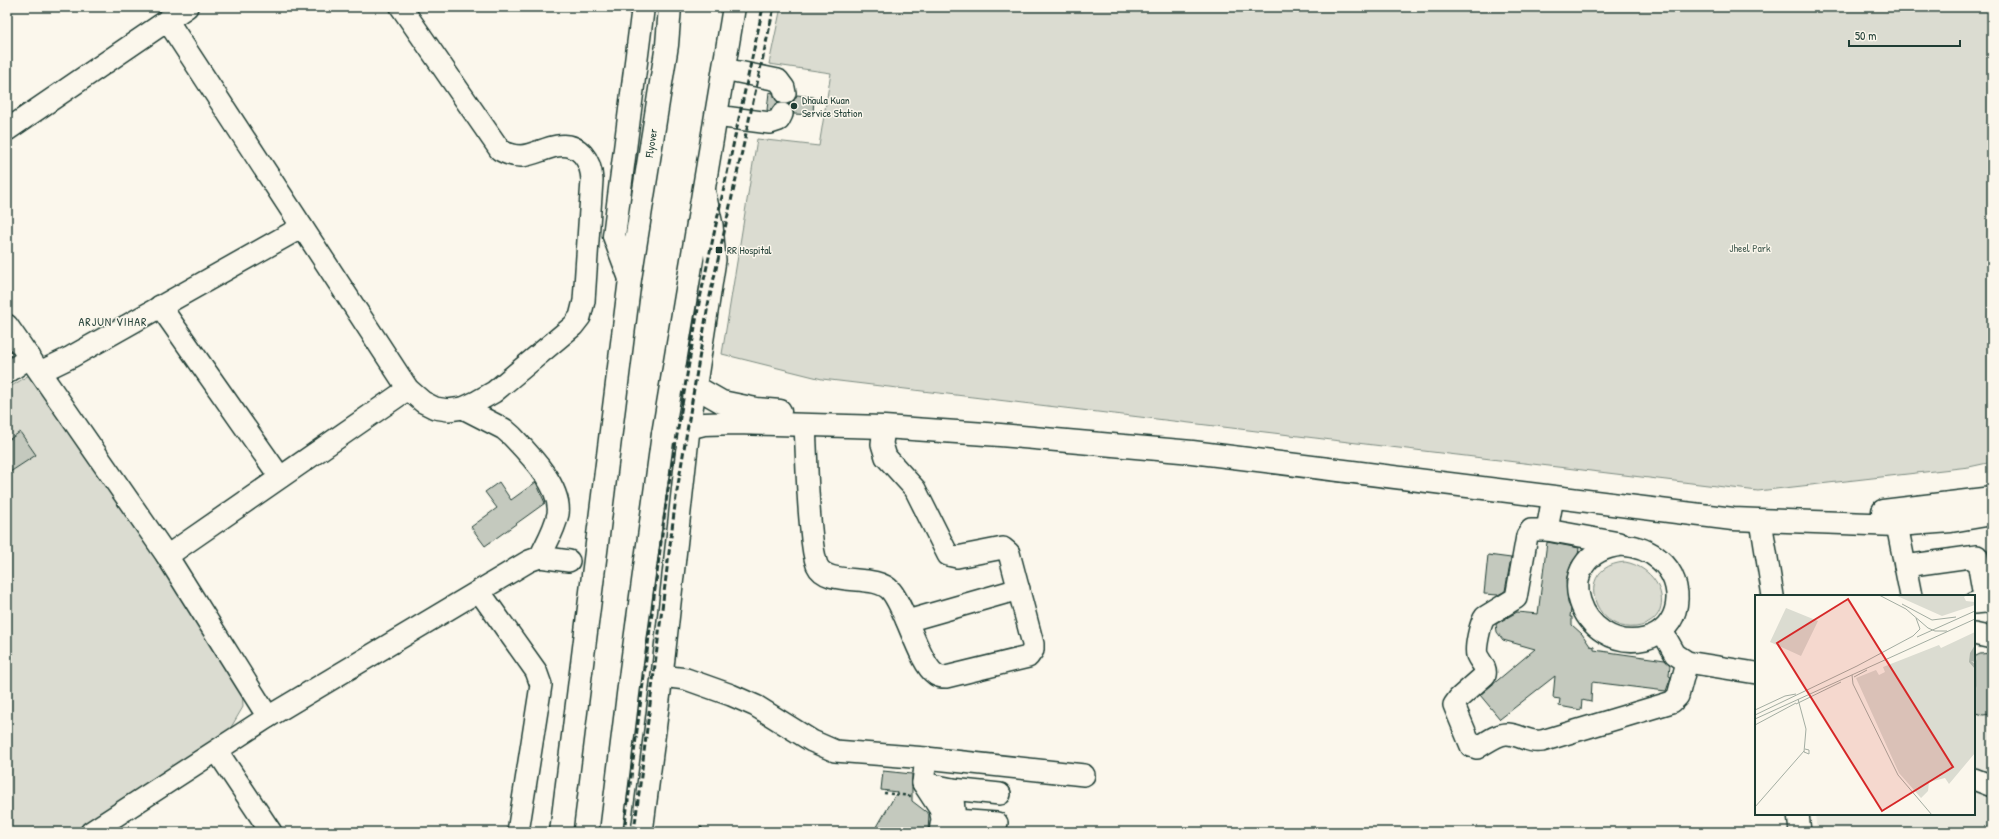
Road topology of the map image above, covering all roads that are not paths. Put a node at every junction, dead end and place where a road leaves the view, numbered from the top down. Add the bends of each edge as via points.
1 (187, 7) edge
2 (401, 7) edge
3 (643, 7) edge
4 (670, 7) edge
5 (734, 7) edge
6 (167, 20) junction
7 (724, 69) junction
8 (785, 93) dead end
9 (782, 114) dead end
10 (716, 116) junction
11 (7, 130) edge
12 (704, 189) junction
13 (302, 227) junction
14 (630, 279) junction
15 (160, 306) junction
16 (7, 325) edge
17 (35, 365) junction
18 (7, 373) edge
19 (673, 374) junction
20 (696, 388) junction
21 (408, 389) junction
22 (463, 408) junction
23 (737, 414) junction
24 (805, 426) junction
25 (884, 427) junction
26 (689, 429) junction
27 (663, 434) junction
28 (280, 477) junction
29 (1553, 497) junction
30 (1992, 498) edge
31 (1992, 514) edge
32 (1761, 521) junction
33 (1897, 525) junction
34 (1547, 530) junction
35 (1632, 546) junction
36 (167, 556) junction
37 (540, 557) junction
38 (569, 561) dead end
39 (1905, 566) junction
40 (1019, 589) junction
41 (479, 591) junction
42 (1773, 595) edge
43 (1911, 595) edge
44 (1975, 603) edge
45 (907, 621) junction
46 (1662, 631) junction
47 (1975, 634) edge
48 (1992, 638) edge
49 (1687, 662) junction
50 (1755, 673) edge
51 (662, 676) junction
52 (268, 717) junction
53 (217, 751) junction
54 (926, 758) junction
55 (1002, 766) junction
56 (1084, 776) dead end
57 (923, 783) junction
58 (952, 789) junction
59 (1000, 794) junction
60 (1798, 815) edge
61 (997, 827) edge
62 (91, 832) edge
63 (271, 832) edge
64 (518, 832) edge
65 (561, 832) edge
66 (611, 832) edge
67 (642, 832) edge
68 (940, 832) edge
69 (1800, 832) edge

1 - 6 street
2 - 22 street via 500,150 509,155 521,156 558,145 568,147 584,154 592,169 585,293 580,317 551,346 494,392
3 - 14 main road via 614,236
4 - 14 main road, Flyover via 667,45
5 - 7 main road
6 - 11 street
6 - 13 street
7 - 8 street via 778,80
7 - 10 main road
9 - 10 street via 779,120 770,123
10 - 12 main road
12 - 19 main road
12 - 20 street via 712,225 714,260
13 - 15 street
13 - 21 street
14 - 65 main road, Flyover
15 - 17 street
15 - 28 street
16 - 17 street
17 - 18 street
17 - 36 street
19 - 20 main road
19 - 27 main road
20 - 23 main road
20 - 26 street
21 - 22 street via 435,408
21 - 28 street
22 - 37 street via 504,429 551,483 558,505 558,515
23 - 24 main road
23 - 26 main road
23 - 30 main road via 800,413 1186,444 1771,512 1904,510
24 - 25 main road
24 - 45 street via 812,545 818,566 832,576 874,582 887,587 896,598
25 - 29 main road via 1192,452
25 - 40 street via 882,444 886,457 915,489 948,555 957,558 1006,549
26 - 27 main road
26 - 51 street
27 - 66 main road
28 - 36 street
29 - 32 main road
29 - 34 street
31 - 33 main road via 1951,521
32 - 33 main road
32 - 42 street
33 - 39 street
34 - 35 street
34 - 49 street via 1531,530 1527,536 1516,598 1481,622 1477,654 1485,669 1485,675 1454,705 1471,746 1477,748 1500,735 1508,734 1529,741 1542,741 1672,702 1678,696
35 - 46 street via 1661,560 1675,582 1677,607 1669,624
35 - 46 street via 1621,545 1601,549 1586,561 1578,578 1580,603 1594,625 1613,637 1628,640 1644,639
36 - 52 street
37 - 38 street
37 - 41 street
39 - 43 street
39 - 44 street via 1977,556 1985,602
40 - 45 street
40 - 45 street via 1033,644 1033,650 1028,656 940,677 929,669
41 - 52 street
41 - 64 street via 536,671 541,685
46 - 49 street via 1675,654
47 - 48 street
49 - 50 street
51 - 54 street via 686,679 731,695 756,706 812,741 834,751
51 - 67 street
52 - 53 street
53 - 62 street
53 - 63 street
54 - 55 street
54 - 57 street
55 - 56 street
55 - 59 street
57 - 58 street
57 - 68 street via 940,809
58 - 59 street
58 - 61 street via 955,820
59 - 61 street
60 - 69 street

